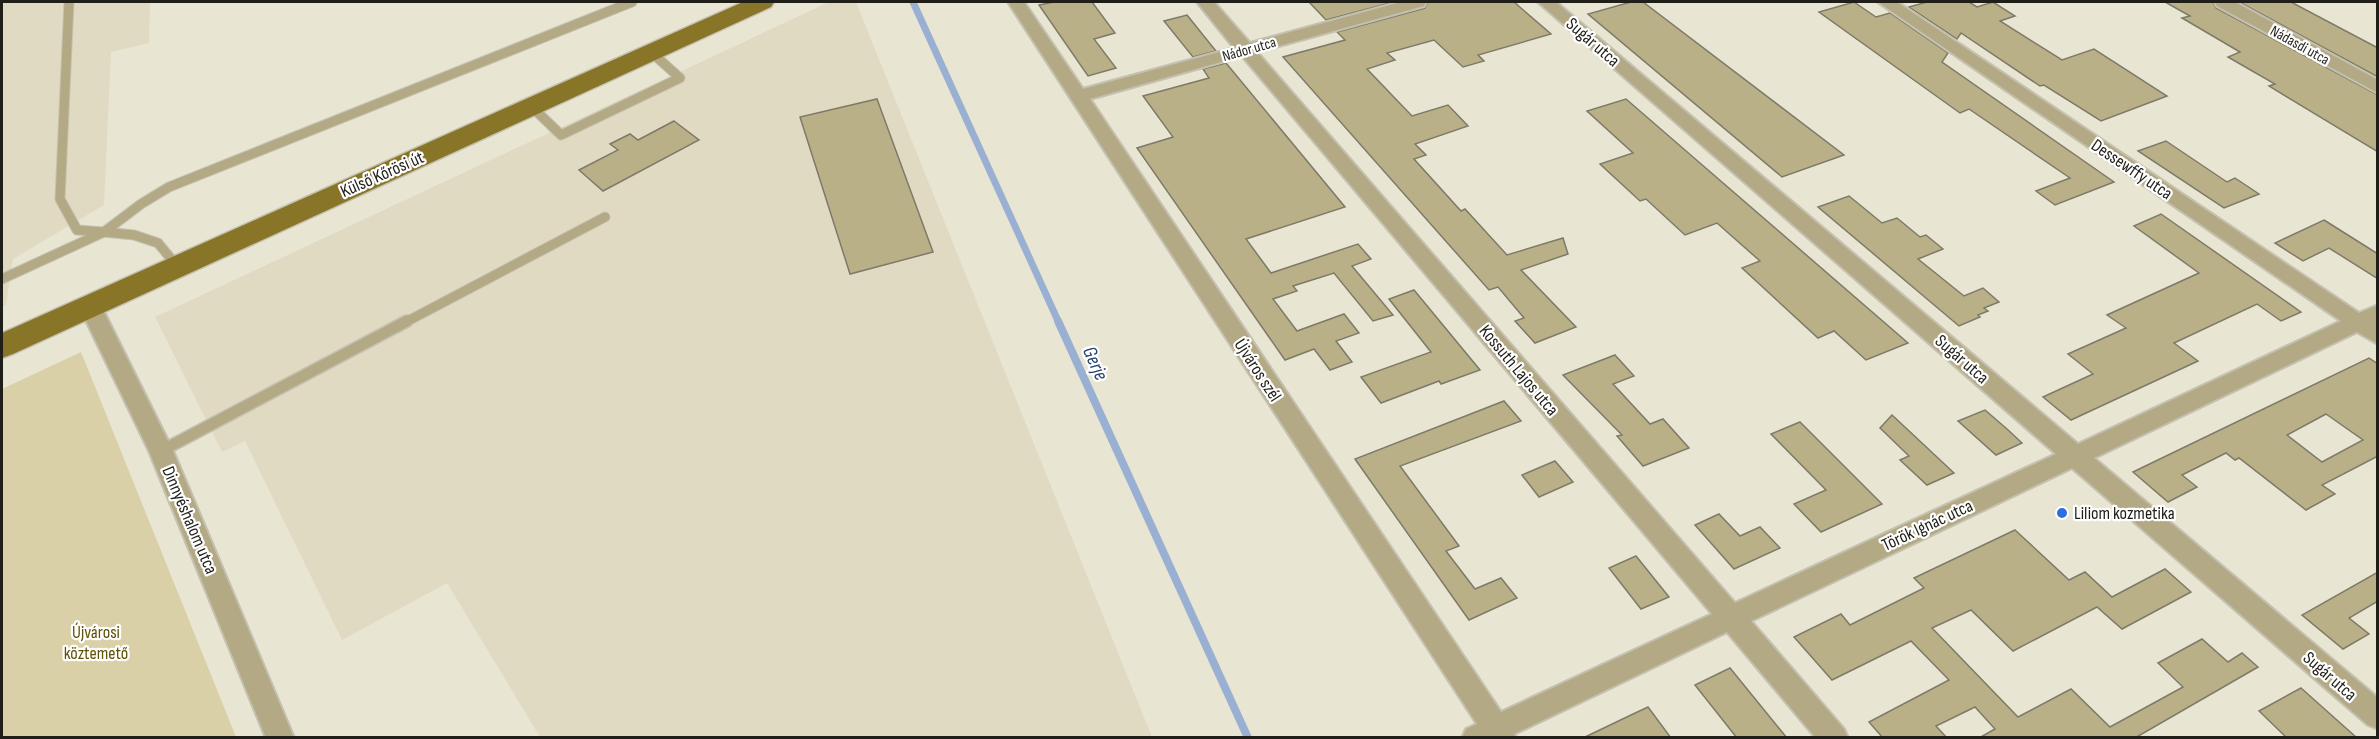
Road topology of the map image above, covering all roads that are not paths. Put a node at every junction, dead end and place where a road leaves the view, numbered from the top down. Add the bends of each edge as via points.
1 (69, 2) edge
2 (632, 2) edge
3 (762, 2) edge
4 (1016, 2) edge
5 (1205, 2) edge
6 (1418, 2) edge
7 (1546, 2) edge
8 (1886, 2) edge
9 (2223, 2) edge
10 (1246, 49) junction
11 (651, 52) junction
12 (2378, 88) edge
13 (1080, 96) junction
14 (531, 106) junction
15 (605, 217) dead end
16 (104, 232) junction
17 (177, 266) junction
18 (2, 279) edge
19 (90, 306) junction
20 (2371, 324) edge
21 (2, 346) edge
22 (161, 450) junction
23 (2075, 456) junction
24 (1731, 617) junction
25 (2378, 716) edge
26 (1490, 735) edge
27 (280, 738) edge
28 (1834, 738) edge

1 - 16 lane via 60,199 77,230
2 - 16 lane via 169,187
3 - 11 main road, Külső Kőrösi út
4 - 13 street, Újváros szél
5 - 10 street, Kossuth Lajos utca
6 - 10 street, Nádor utca
7 - 23 street, Sugár utca
8 - 20 street, Dessewffy utca
9 - 12 street, Nádasdi utca
10 - 13 street, Nádor utca
10 - 24 street, Kossuth Lajos utca
11 - 14 main road, Külső Kőrösi út
11 - 14 lane via 680,78 561,135
13 - 26 street, Újváros szél
14 - 17 main road, Külső Kőrösi út
15 - 22 lane
16 - 17 lane via 158,243
16 - 18 lane
17 - 19 main road, Külső Kőrösi út
19 - 21 main road, Külső Kőrösi út
19 - 22 street, Dinnyéshalom utca
20 - 23 street, Török Ignác utca
22 - 27 street, Dinnyéshalom utca
23 - 24 street, Török Ignác utca
23 - 25 street, Sugár utca
24 - 26 street, Török Ignác utca
24 - 28 street, Kossuth Lajos utca

